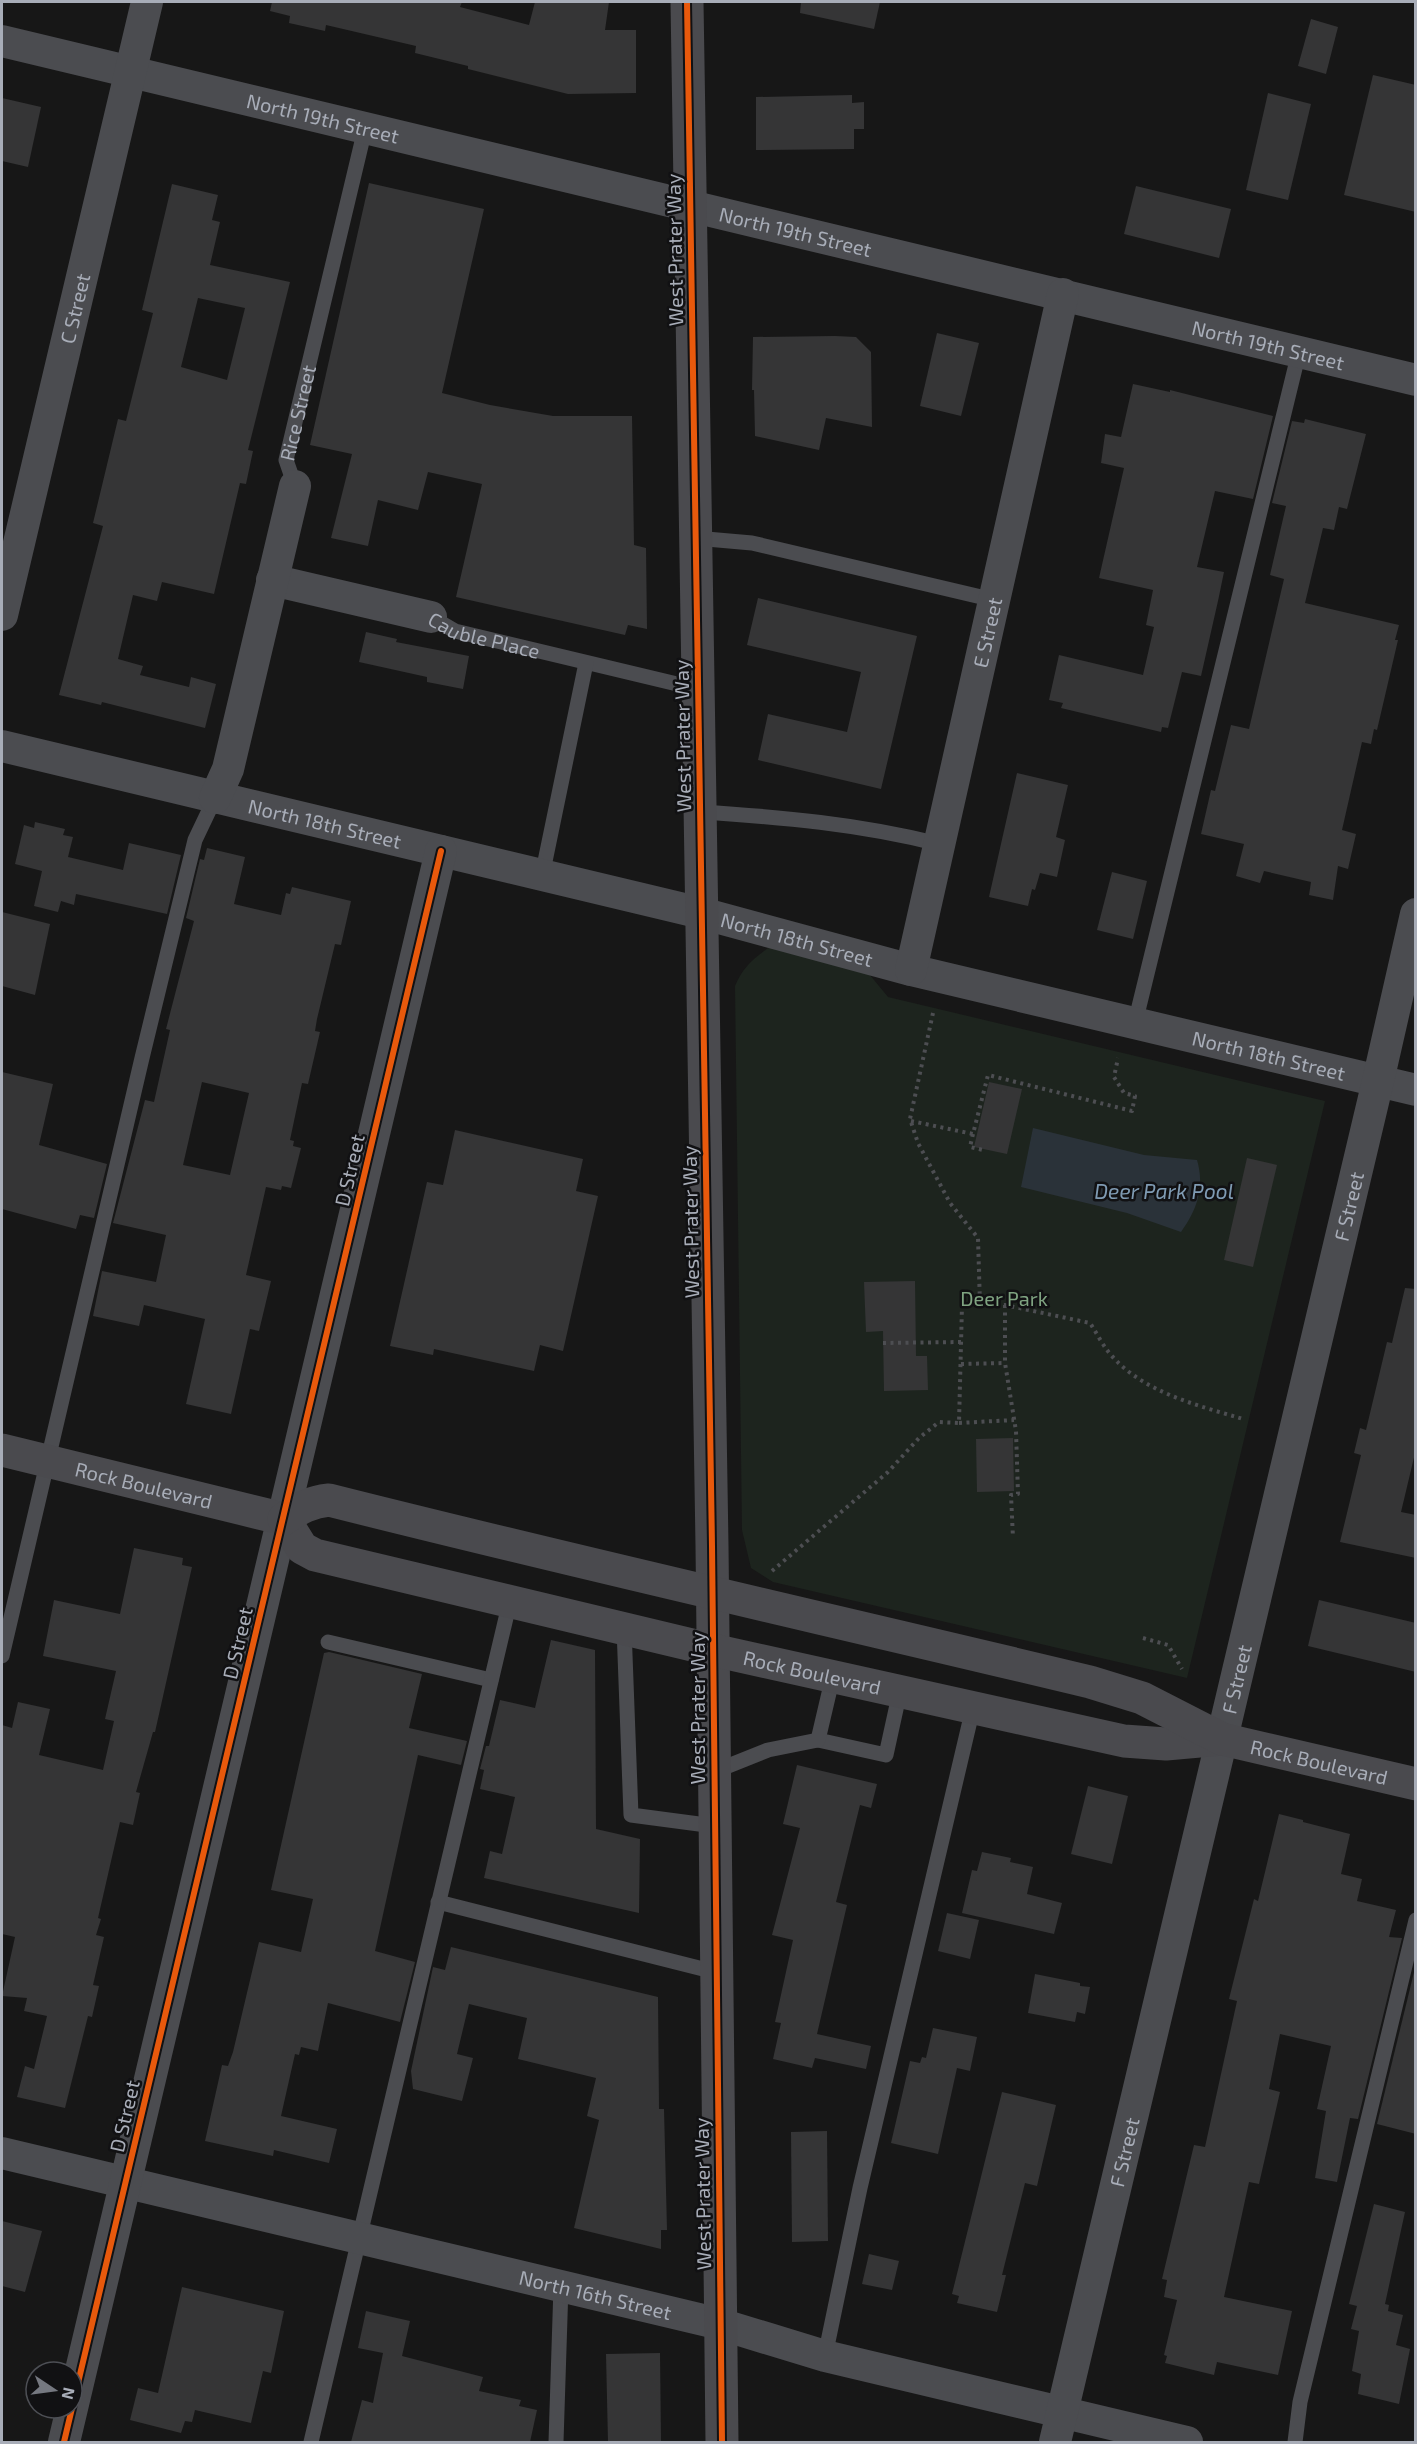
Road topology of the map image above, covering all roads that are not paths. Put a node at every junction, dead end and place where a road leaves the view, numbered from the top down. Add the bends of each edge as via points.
1 (147, 2) edge
2 (687, 2) edge
3 (2, 41) edge
4 (131, 72) junction
5 (365, 129) junction
6 (689, 206) junction
7 (1063, 294) junction
8 (1299, 352) junction
9 (1416, 380) edge
10 (295, 486) joint
11 (695, 538) junction
12 (273, 580) junction
13 (994, 600) junction
14 (2, 615) edge
15 (430, 617) joint
16 (586, 663) junction
17 (698, 689) junction
18 (2, 746) edge
19 (215, 798) junction
20 (700, 812) junction
21 (939, 844) junction
22 (441, 851) junction
23 (542, 876) junction
24 (701, 914) junction
25 (1416, 914) edge
26 (911, 970) junction
27 (1135, 1023) junction
28 (1378, 1081) junction
29 (1416, 1090) edge
30 (2, 1450) edge
31 (47, 1461) junction
32 (284, 1519) junction
33 (713, 1592) junction
34 (510, 1601) junction
35 (624, 1628) junction
36 (328, 1642) dead end
37 (713, 1650) junction
38 (2, 1656) edge
39 (833, 1676) junction
40 (491, 1680) junction
41 (900, 1691) junction
42 (973, 1708) junction
43 (1222, 1739) junction
44 (818, 1740) junction
45 (713, 1772) junction
46 (1416, 1784) edge
47 (714, 1827) junction
48 (438, 1902) junction
49 (1416, 1920) edge
50 (715, 1972) junction
51 (2, 2153) edge
52 (125, 2183) junction
53 (360, 2238) junction
54 (561, 2286) junction
55 (720, 2324) junction
56 (825, 2356) junction
57 (1059, 2428) edge
58 (64, 2442) edge
59 (311, 2442) edge
60 (556, 2442) edge
61 (722, 2442) edge
62 (1187, 2442) edge
63 (1295, 2442) edge

1 - 4 street, C Street
2 - 6 main road, West Prater Way
3 - 4 street, North 19th Street
4 - 5 street, North 19th Street
4 - 14 street, C Street
5 - 6 street, North 19th Street
5 - 10 lane, Rice Street via 286,460
6 - 7 street, North 19th Street
6 - 11 main road, West Prater Way
7 - 8 street, North 19th Street
7 - 13 street, E Street
8 - 9 street, North 19th Street
8 - 27 lane
10 - 12 street, Rice Street
11 - 13 lane via 752,543
11 - 17 main road, West Prater Way
12 - 15 street, Cauble Place
12 - 19 street, Rice Street via 228,769
13 - 21 street, E Street
15 - 16 lane, Cauble Place via 454,631
16 - 17 lane, Cauble Place
16 - 23 lane
17 - 20 main road, West Prater Way
18 - 19 street, North 18th Street
19 - 22 street, North 18th Street
19 - 31 lane via 195,840
20 - 21 lane via 888,831
20 - 24 main road, West Prater Way
21 - 26 street, E Street
22 - 23 street, North 18th Street
22 - 32 street, D Street
23 - 24 street, North 18th Street
24 - 26 street, North 18th Street
24 - 33 main road, West Prater Way
25 - 28 street, F Street
26 - 27 street, North 18th Street
27 - 28 street, North 18th Street
28 - 29 street, North 18th Street
28 - 43 street, F Street
30 - 31 main road, Rock Boulevard
31 - 32 main road, Rock Boulevard
31 - 38 lane
32 - 33 main road, Rock Boulevard via 313,1502 329,1500
32 - 34 main road, Rock Boulevard via 302,1548 315,1555
32 - 52 street, D Street
33 - 37 main road, West Prater Way
33 - 43 main road, Rock Boulevard via 1090,1682 1142,1698
34 - 35 main road, Rock Boulevard
34 - 40 lane
35 - 37 main road, Rock Boulevard
35 - 47 lane via 631,1815
36 - 40 lane
37 - 39 main road, Rock Boulevard
37 - 45 main road, West Prater Way
39 - 41 main road, Rock Boulevard
39 - 44 lane
40 - 48 lane
41 - 42 main road, Rock Boulevard
41 - 44 lane via 886,1755
42 - 43 main road, Rock Boulevard via 1124,1741 1166,1744
42 - 56 lane via 860,2187
43 - 46 main road, Rock Boulevard
43 - 57 street, F Street
44 - 45 lane via 768,1750
45 - 47 main road, West Prater Way
47 - 50 main road, West Prater Way
48 - 50 lane
48 - 53 lane
49 - 63 lane via 1300,2402
50 - 55 main road, West Prater Way
51 - 52 street, North 16th Street
52 - 53 street, North 16th Street
52 - 58 street, D Street
53 - 54 street, North 16th Street
53 - 59 lane
54 - 55 street, North 16th Street
54 - 60 lane
55 - 56 street, North 16th Street
55 - 61 main road, West Prater Way
56 - 57 street, North 16th Street
57 - 62 street, North 16th Street

